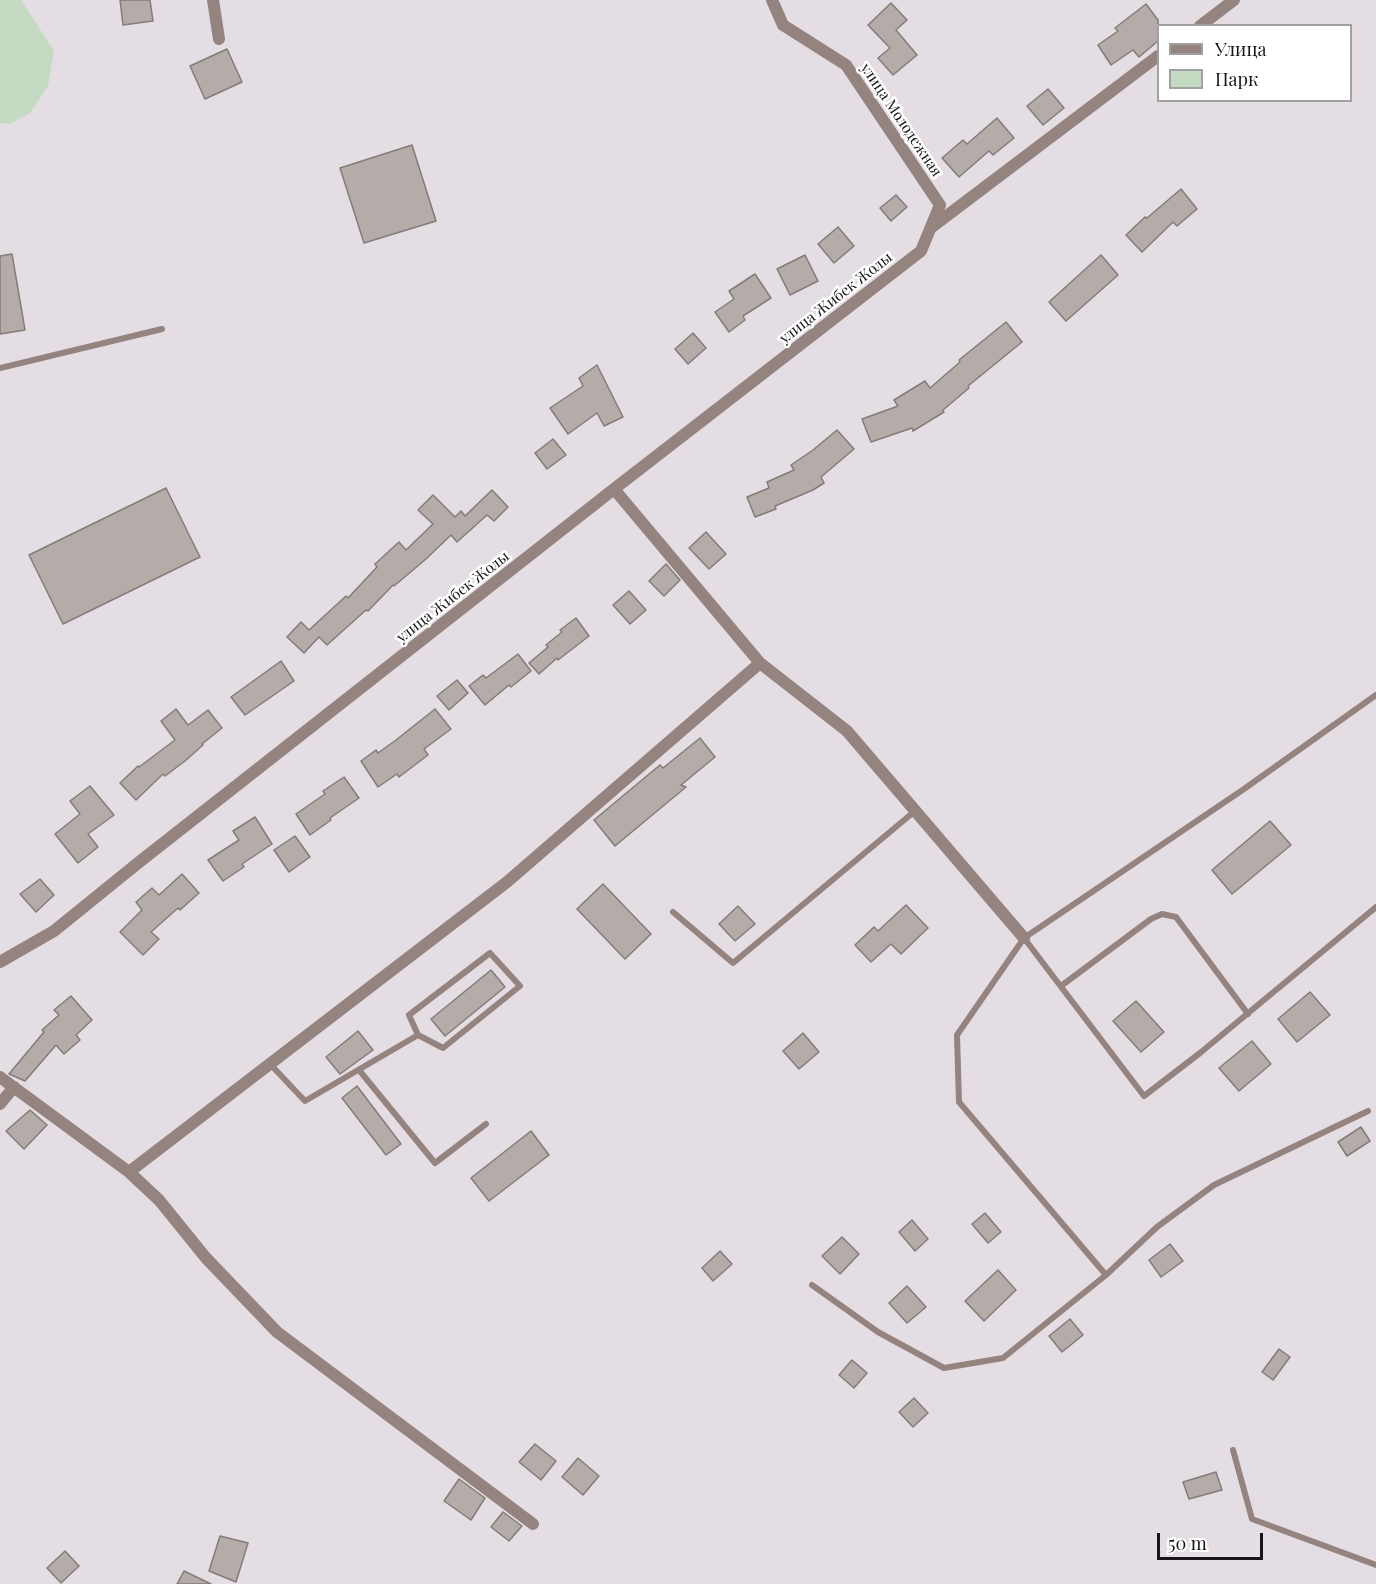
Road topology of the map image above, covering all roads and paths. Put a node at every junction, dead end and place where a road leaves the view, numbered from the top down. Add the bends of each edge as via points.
1 (213, 0) edge
2 (772, 0) edge
3 (1234, 0) edge
4 (1203, 24) edge
5 (219, 39) dead end
6 (1157, 57) edge
7 (931, 228) junction
8 (921, 251) joint
9 (162, 329) dead end
10 (0, 368) edge
11 (614, 489) junction
12 (760, 663) junction
13 (1376, 695) edge
14 (916, 810) junction
15 (1376, 907) edge
16 (673, 912) dead end
17 (1024, 938) junction
18 (0, 962) edge
19 (1061, 986) junction
20 (1248, 1014) junction
21 (418, 1035) junction
22 (269, 1064) junction
23 (359, 1070) junction
24 (0, 1077) edge
25 (14, 1087) junction
26 (0, 1104) edge
27 (1368, 1111) dead end
28 (486, 1124) dead end
29 (129, 1172) junction
30 (1106, 1275) junction
31 (812, 1285) dead end
32 (1233, 1450) dead end
33 (533, 1524) dead end
34 (1376, 1565) edge

1 - 5 street
2 - 7 street, улица Молодежная via 783,25 846,65 940,205
3 - 4 street
6 - 7 street
7 - 8 street, улица Молодежная
8 - 11 street, улица Жибек Жолы
9 - 10 lane
11 - 12 street
11 - 18 street, улица Жибек Жолы via 54,932
12 - 14 street via 847,731
12 - 22 street via 507,882
13 - 17 lane
14 - 16 lane via 733,963
14 - 17 street
15 - 20 lane
17 - 19 lane
17 - 30 lane via 957,1035 959,1102
19 - 20 lane via 1162,914 1176,917
19 - 20 lane via 1144,1096
21 - 21 lane via 442,1048 520,986 490,953 409,1015
21 - 23 lane
22 - 23 lane via 305,1101
22 - 29 street
23 - 28 lane via 435,1163
24 - 25 street
25 - 26 street
25 - 29 street
27 - 30 lane via 1214,1185 1157,1227
29 - 33 street via 159,1200 206,1258 277,1332
30 - 31 lane via 1003,1358 944,1368 878,1332
32 - 34 lane via 1252,1519

